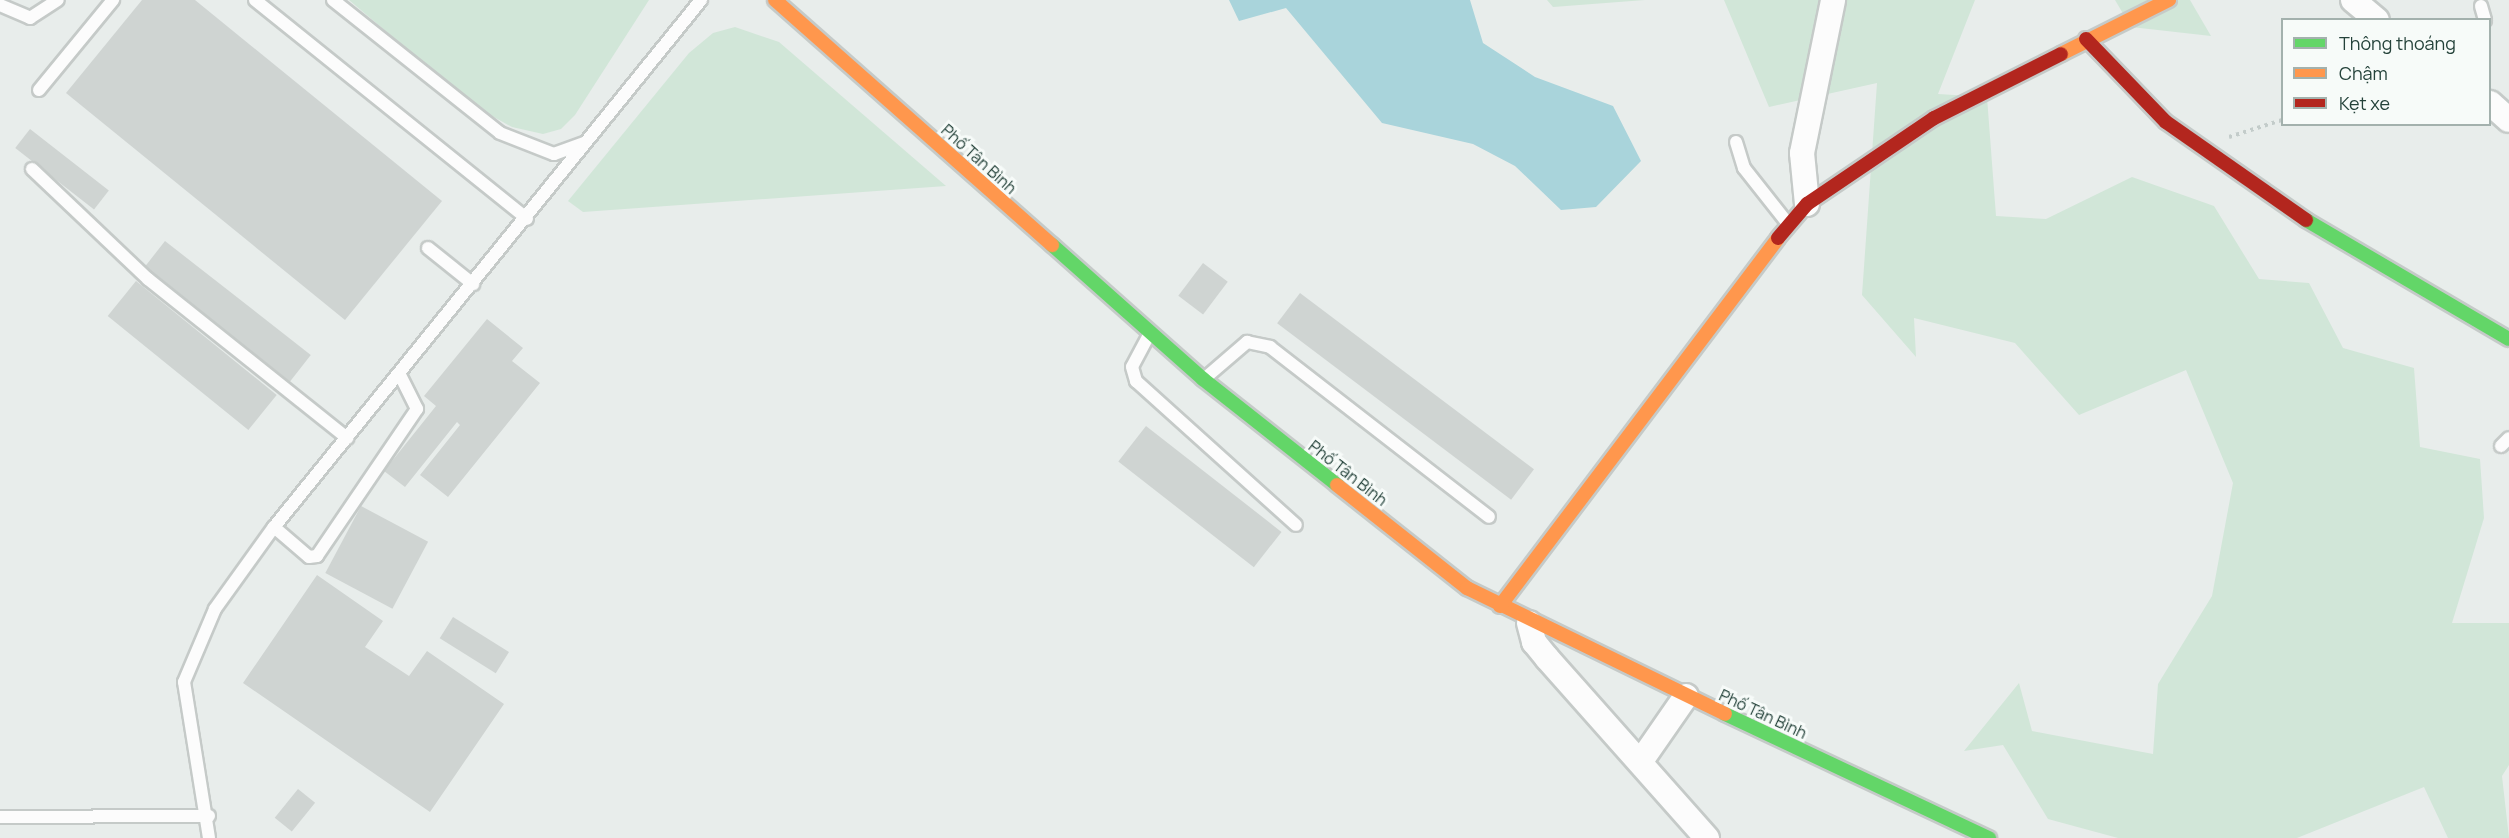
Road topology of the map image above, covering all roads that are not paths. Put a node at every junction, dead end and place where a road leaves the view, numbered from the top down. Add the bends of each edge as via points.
1 (58, 0) edge
2 (113, 0) edge
3 (255, 0) edge
4 (333, 0) edge
5 (701, 0) edge
6 (775, 0) edge
7 (1833, 0) edge
8 (2169, 0) edge
9 (2353, 0) edge
10 (0, 5) edge
11 (2481, 6) dead end
12 (2374, 18) edge
13 (2484, 18) edge
14 (2086, 39) junction
15 (39, 90) dead end
16 (2491, 104) edge
17 (2509, 120) edge
18 (591, 139) junction
19 (1736, 142) dead end
20 (32, 169) dead end
21 (1807, 204) junction
22 (527, 219) junction
23 (1790, 225) junction
24 (428, 248) dead end
25 (472, 284) junction
26 (1150, 333) junction
27 (2509, 339) edge
28 (399, 374) junction
29 (1203, 379) junction
30 (347, 438) junction
31 (1489, 518) dead end
32 (1296, 525) dead end
33 (274, 527) junction
34 (1500, 606) junction
35 (1529, 623) junction
36 (1686, 696) junction
37 (1641, 761) junction
38 (209, 816) junction
39 (0, 817) edge
40 (209, 838) edge
41 (1707, 838) edge
42 (1989, 838) edge

1 - 10 lane via 30,18
2 - 15 lane
3 - 22 lane
4 - 18 lane via 440,90 507,137 561,154
5 - 18 lane
6 - 26 street, Phố Tân Bình
7 - 21 street via 1802,153
8 - 14 street
9 - 12 street
11 - 13 lane
14 - 21 street via 1934,118
14 - 27 street via 2166,122 2263,195
16 - 17 street
18 - 22 lane
19 - 23 lane via 1744,168
20 - 30 lane via 148,279
21 - 23 street
22 - 25 lane
23 - 34 street via 1744,278
24 - 25 lane
25 - 28 lane
26 - 29 street, Phố Tân Bình
26 - 32 lane via 1132,367 1136,381
28 - 30 lane
28 - 33 lane via 417,409 316,556 309,557
29 - 31 lane via 1247,342 1270,347
29 - 34 street, Phố Tân Bình via 1467,588
30 - 33 lane
33 - 38 lane via 215,609 184,682
34 - 35 street, Phố Tân Bình
35 - 36 street, Phố Tân Bình
35 - 37 street via 1540,650
36 - 37 street
36 - 42 street, Phố Tân Bình
37 - 41 street
38 - 39 lane
38 - 40 lane

